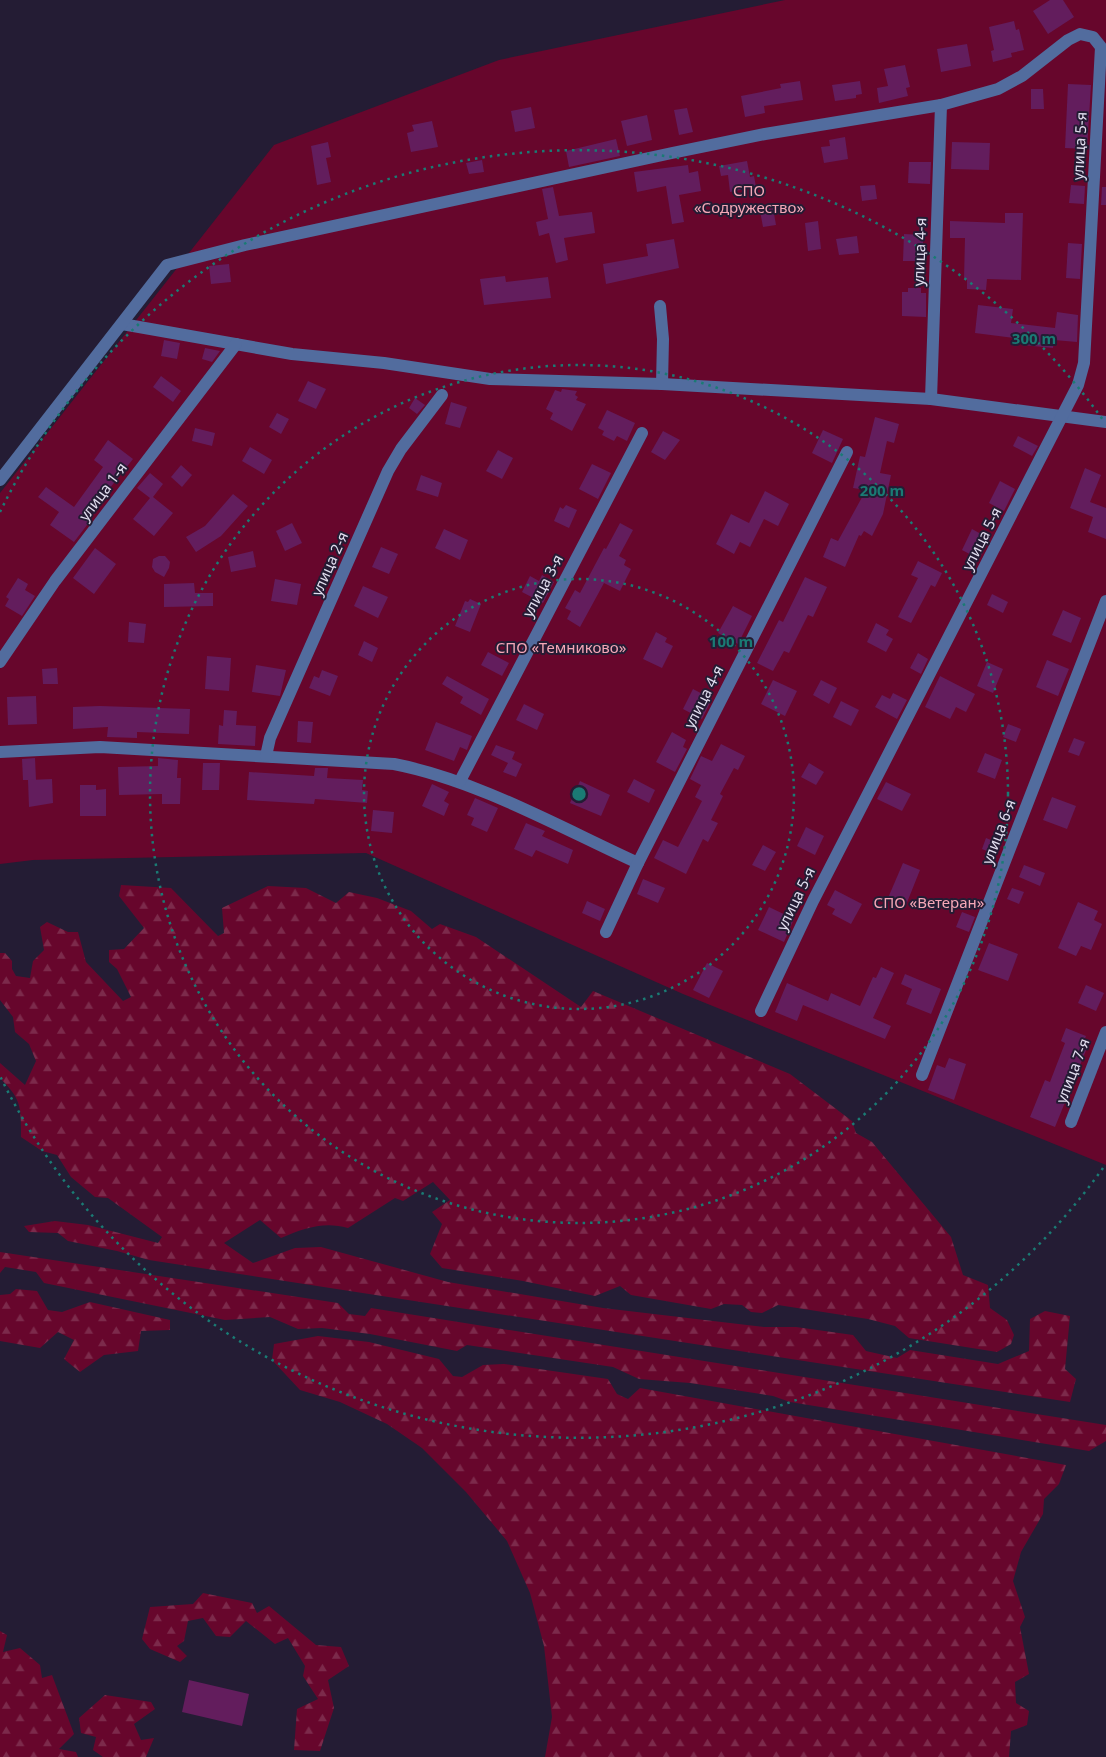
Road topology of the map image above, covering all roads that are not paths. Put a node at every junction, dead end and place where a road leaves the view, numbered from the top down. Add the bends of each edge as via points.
1 (941, 105) junction
2 (660, 306) dead end
3 (122, 324) junction
4 (236, 344) junction
5 (662, 384) junction
6 (442, 395) dead end
7 (931, 399) junction
8 (1063, 416) junction
9 (1106, 422) edge
10 (642, 433) dead end
11 (847, 452) dead end
12 (0, 480) edge
13 (1106, 601) edge
14 (0, 662) edge
15 (0, 752) edge
16 (266, 756) junction
17 (460, 781) junction
18 (638, 863) junction
19 (606, 932) dead end
20 (761, 1011) dead end
21 (1106, 1032) edge
22 (922, 1075) dead end
23 (1071, 1122) dead end

1 - 3 street via 718,144 245,245 167,265
1 - 7 street, улица 4-я
1 - 8 street, улица 5-я via 998,89 1022,76 1080,34 1092,37 1101,46 1084,363 1078,385
2 - 5 street via 664,339
3 - 4 street
3 - 12 street
4 - 5 street via 490,379
4 - 14 street, улица 1-я via 55,581
5 - 7 street
6 - 16 street, улица 2-я via 388,471 270,738
7 - 8 street
8 - 9 street
8 - 20 street, улица 5-я via 813,901
10 - 17 street, улица 3-я
11 - 18 street, улица 4-я
13 - 22 street, улица 6-я
15 - 16 street via 100,747
16 - 17 street via 394,764
17 - 18 street
18 - 19 street, улица 4-я
21 - 23 street, улица 7-я

